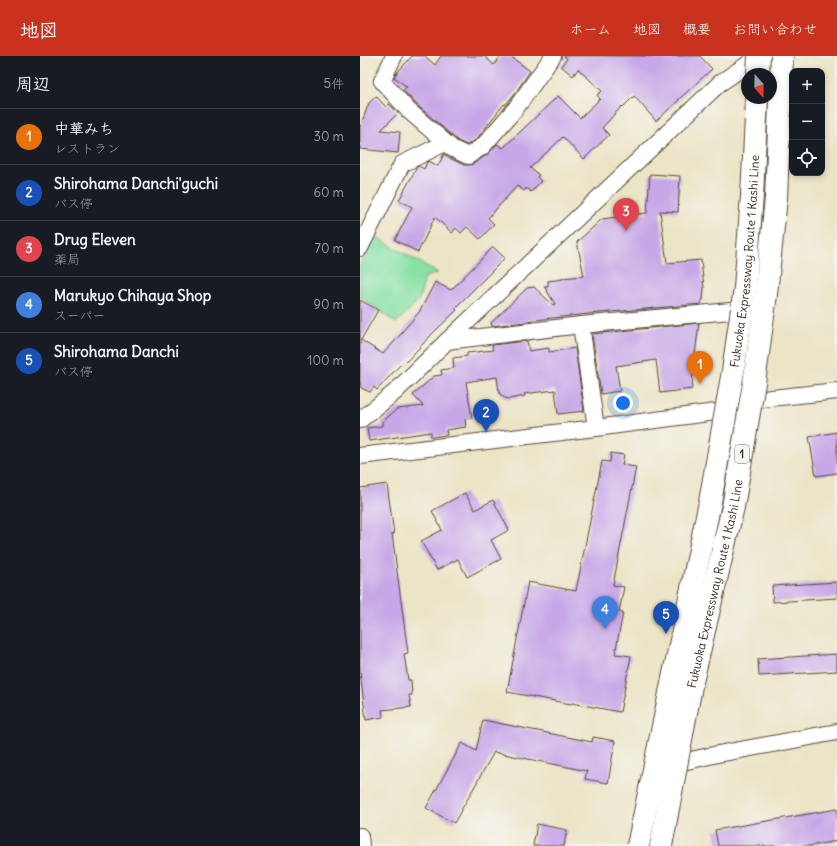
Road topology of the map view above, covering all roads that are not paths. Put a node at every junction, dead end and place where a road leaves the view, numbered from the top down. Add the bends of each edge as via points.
1 (394, 56) edge
2 (759, 56) edge
3 (782, 56) edge
4 (788, 56) edge
5 (547, 59) edge
6 (758, 68) edge
7 (757, 104) edge
8 (757, 104) edge
9 (445, 143) junction
10 (360, 248) edge
11 (741, 310) junction
12 (581, 325) junction
13 (447, 341) junction
14 (757, 372) junction
15 (837, 391) edge
16 (753, 400) junction
17 (723, 411) junction
18 (360, 420) edge
19 (596, 428) junction
20 (714, 448) junction
21 (360, 456) edge
22 (837, 732) edge
23 (654, 763) junction
24 (678, 763) junction
25 (649, 788) junction
26 (360, 836) edge
27 (361, 846) edge
28 (638, 846) edge
29 (661, 846) edge

1 - 9 street via 382,81
2 - 6 highway, bridge
2 - 13 street via 720,82
3 - 29 highway, Fukuoka Expressway Route 1 Kashi Line / 1, bridge via 776,198 754,384 733,507 691,686
4 - 14 street
5 - 9 street via 516,108 483,146 468,156
7 - 11 street via 754,168
8 - 28 highway, Fukuoka Expressway Route 1 Kashi Line / 1, bridge via 745,288 733,371 710,502
9 - 10 street via 402,164
11 - 12 street
11 - 17 street
12 - 13 street
12 - 19 street
13 - 18 street via 394,393
14 - 16 street
14 - 17 street via 753,374 748,398
15 - 16 street
16 - 17 street
16 - 20 street via 728,413 723,419 718,445
16 - 24 street
17 - 19 street
17 - 20 street
19 - 21 street
20 - 23 street
22 - 24 street
23 - 24 street
23 - 25 street
24 - 25 street via 658,768 653,787
24 - 29 street
25 - 28 street
26 - 27 street

